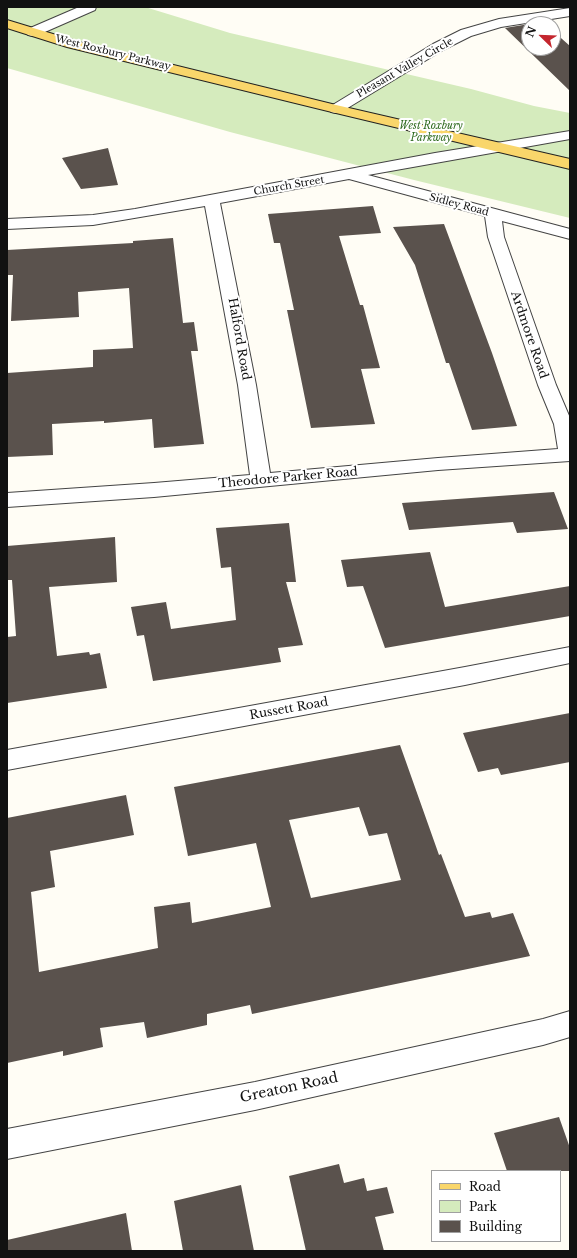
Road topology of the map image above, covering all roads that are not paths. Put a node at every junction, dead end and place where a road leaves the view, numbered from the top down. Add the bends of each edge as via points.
1 (90, 7) edge
2 (570, 12) edge
3 (7, 24) edge
4 (33, 32) junction
5 (336, 109) junction
6 (570, 135) edge
7 (501, 147) junction
8 (570, 164) edge
9 (349, 175) junction
10 (212, 200) junction
11 (493, 214) junction
12 (7, 224) edge
13 (570, 234) edge
14 (569, 455) edge
15 (261, 480) junction
16 (7, 500) edge
17 (570, 655) edge
18 (7, 760) edge
19 (570, 1024) edge
20 (7, 1144) edge

1 - 4 street
2 - 5 street, Pleasant Valley Circle via 499,23 466,33 438,47
3 - 4 main road, West Roxbury Parkway
4 - 5 main road, West Roxbury Parkway via 72,44
5 - 7 main road, West Roxbury Parkway
6 - 7 street, Church Street
7 - 8 main road, West Roxbury Parkway
7 - 9 street, Church Street
9 - 10 street, Church Street
9 - 11 street, Sidley Road
10 - 12 street, Church Street via 93,220
10 - 15 street, Halford Road via 247,385
11 - 13 street, Sidley Road
11 - 14 street, Ardmore Road via 496,237 546,386 563,424
14 - 15 street, Theodore Parker Road
15 - 16 street, Theodore Parker Road
17 - 18 street, Russett Road
19 - 20 street, Greaton Road via 255,1096

